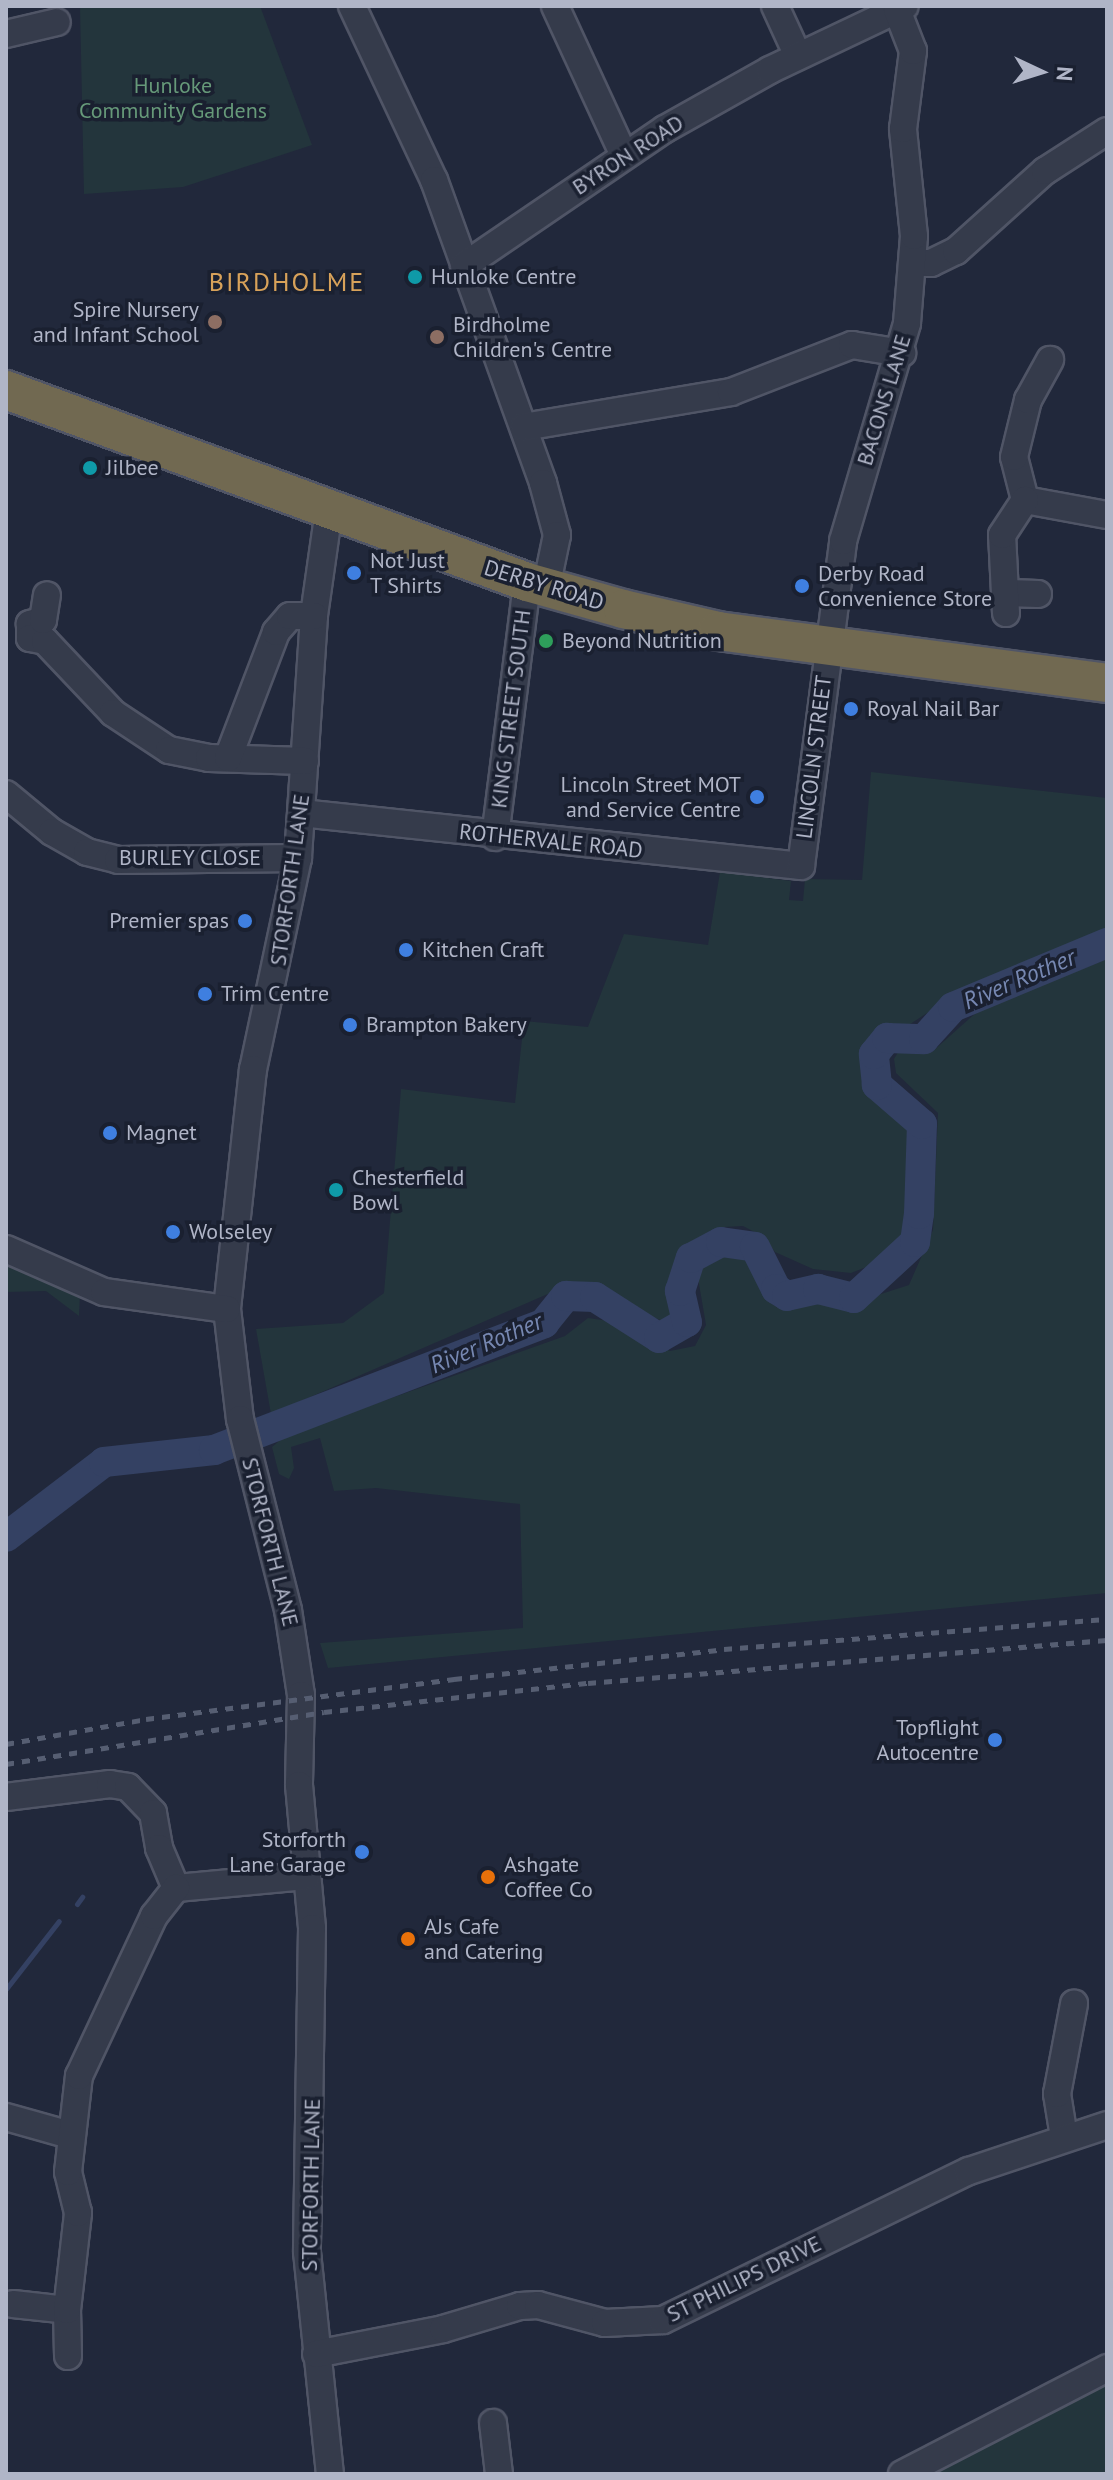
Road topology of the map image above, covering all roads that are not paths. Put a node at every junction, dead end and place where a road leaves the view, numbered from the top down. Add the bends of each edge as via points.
1 (352, 6) edge
2 (555, 6) edge
3 (775, 6) edge
4 (901, 8) edge
5 (57, 22) dead end
6 (6, 34) edge
7 (798, 56) junction
8 (1107, 131) edge
9 (624, 155) junction
10 (913, 263) junction
11 (464, 266) junction
12 (902, 353) junction
13 (1050, 360) dead end
14 (6, 390) edge
15 (524, 427) junction
16 (1025, 500) junction
17 (329, 510) junction
18 (1107, 515) edge
19 (536, 585) junction
20 (1038, 594) dead end
21 (314, 616) junction
22 (34, 624) edge
23 (827, 648) junction
24 (1107, 683) edge
25 (228, 758) junction
26 (305, 761) junction
27 (6, 794) edge
28 (301, 813) junction
29 (495, 837) junction
30 (298, 858) junction
31 (801, 866) joint
32 (6, 1249) edge
33 (227, 1309) junction
34 (6, 1797) edge
35 (306, 1876) junction
36 (176, 1888) junction
37 (1078, 2016) dead end
38 (6, 2117) edge
39 (1107, 2125) edge
40 (70, 2135) junction
41 (1064, 2137) junction
42 (13, 2304) dead end
43 (67, 2310) junction
44 (316, 2354) junction
45 (68, 2356) dead end
46 (1107, 2368) edge
47 (493, 2423) dead end
48 (505, 2459) edge
49 (330, 2474) edge
50 (902, 2474) edge

1 - 11 street, KING STREET SOUTH via 434,180
2 - 9 street
3 - 7 street
4 - 7 street, BYRON ROAD
4 - 10 street, BACONS LANE via 913,51 903,129
5 - 6 street
7 - 9 street, BYRON ROAD
8 - 10 street via 1045,171 956,251 931,263
9 - 11 street, BYRON ROAD
10 - 12 street, BACONS LANE
11 - 15 street, KING STREET SOUTH
12 - 15 street via 852,345 731,392
12 - 23 street, BACONS LANE via 851,507
13 - 16 street via 1002,455
14 - 17 highway, DERBY ROAD
15 - 19 street, KING STREET SOUTH via 557,535
16 - 18 street
16 - 20 street via 1002,535 1000,573 1007,603
17 - 19 highway, DERBY ROAD
17 - 21 street, STORFORTH LANE
19 - 23 highway, DERBY ROAD via 718,631
19 - 29 street, KING STREET SOUTH
21 - 25 street via 290,616 276,632
21 - 26 street, STORFORTH LANE
22 - 25 street via 113,713 149,739 189,756
23 - 24 highway, DERBY ROAD
23 - 31 street, LINCOLN STREET
25 - 26 street
26 - 28 street, STORFORTH LANE
27 - 30 street, BURLEY CLOSE via 52,832 87,852 118,860
28 - 29 street, ROTHERVALE ROAD
28 - 30 street, STORFORTH LANE
29 - 31 street, ROTHERVALE ROAD
30 - 33 street, STORFORTH LANE via 253,1069
32 - 33 street via 104,1292
33 - 35 street, STORFORTH LANE via 240,1419 296,1653
34 - 36 street via 128,1787 143,1797
35 - 36 street
35 - 44 street, STORFORTH LANE via 313,2070 307,2252
36 - 40 street via 159,1908 110,2003 79,2076
37 - 41 street via 1057,2094
38 - 40 street
39 - 41 street, ST PHILIPS DRIVE
40 - 43 street via 68,2186 78,2229
41 - 44 street, ST PHILIPS DRIVE via 876,2213 663,2320 605,2323 538,2305 520,2306 443,2329
42 - 43 street
43 - 45 street
44 - 49 street, STORFORTH LANE
46 - 50 street
47 - 48 street

